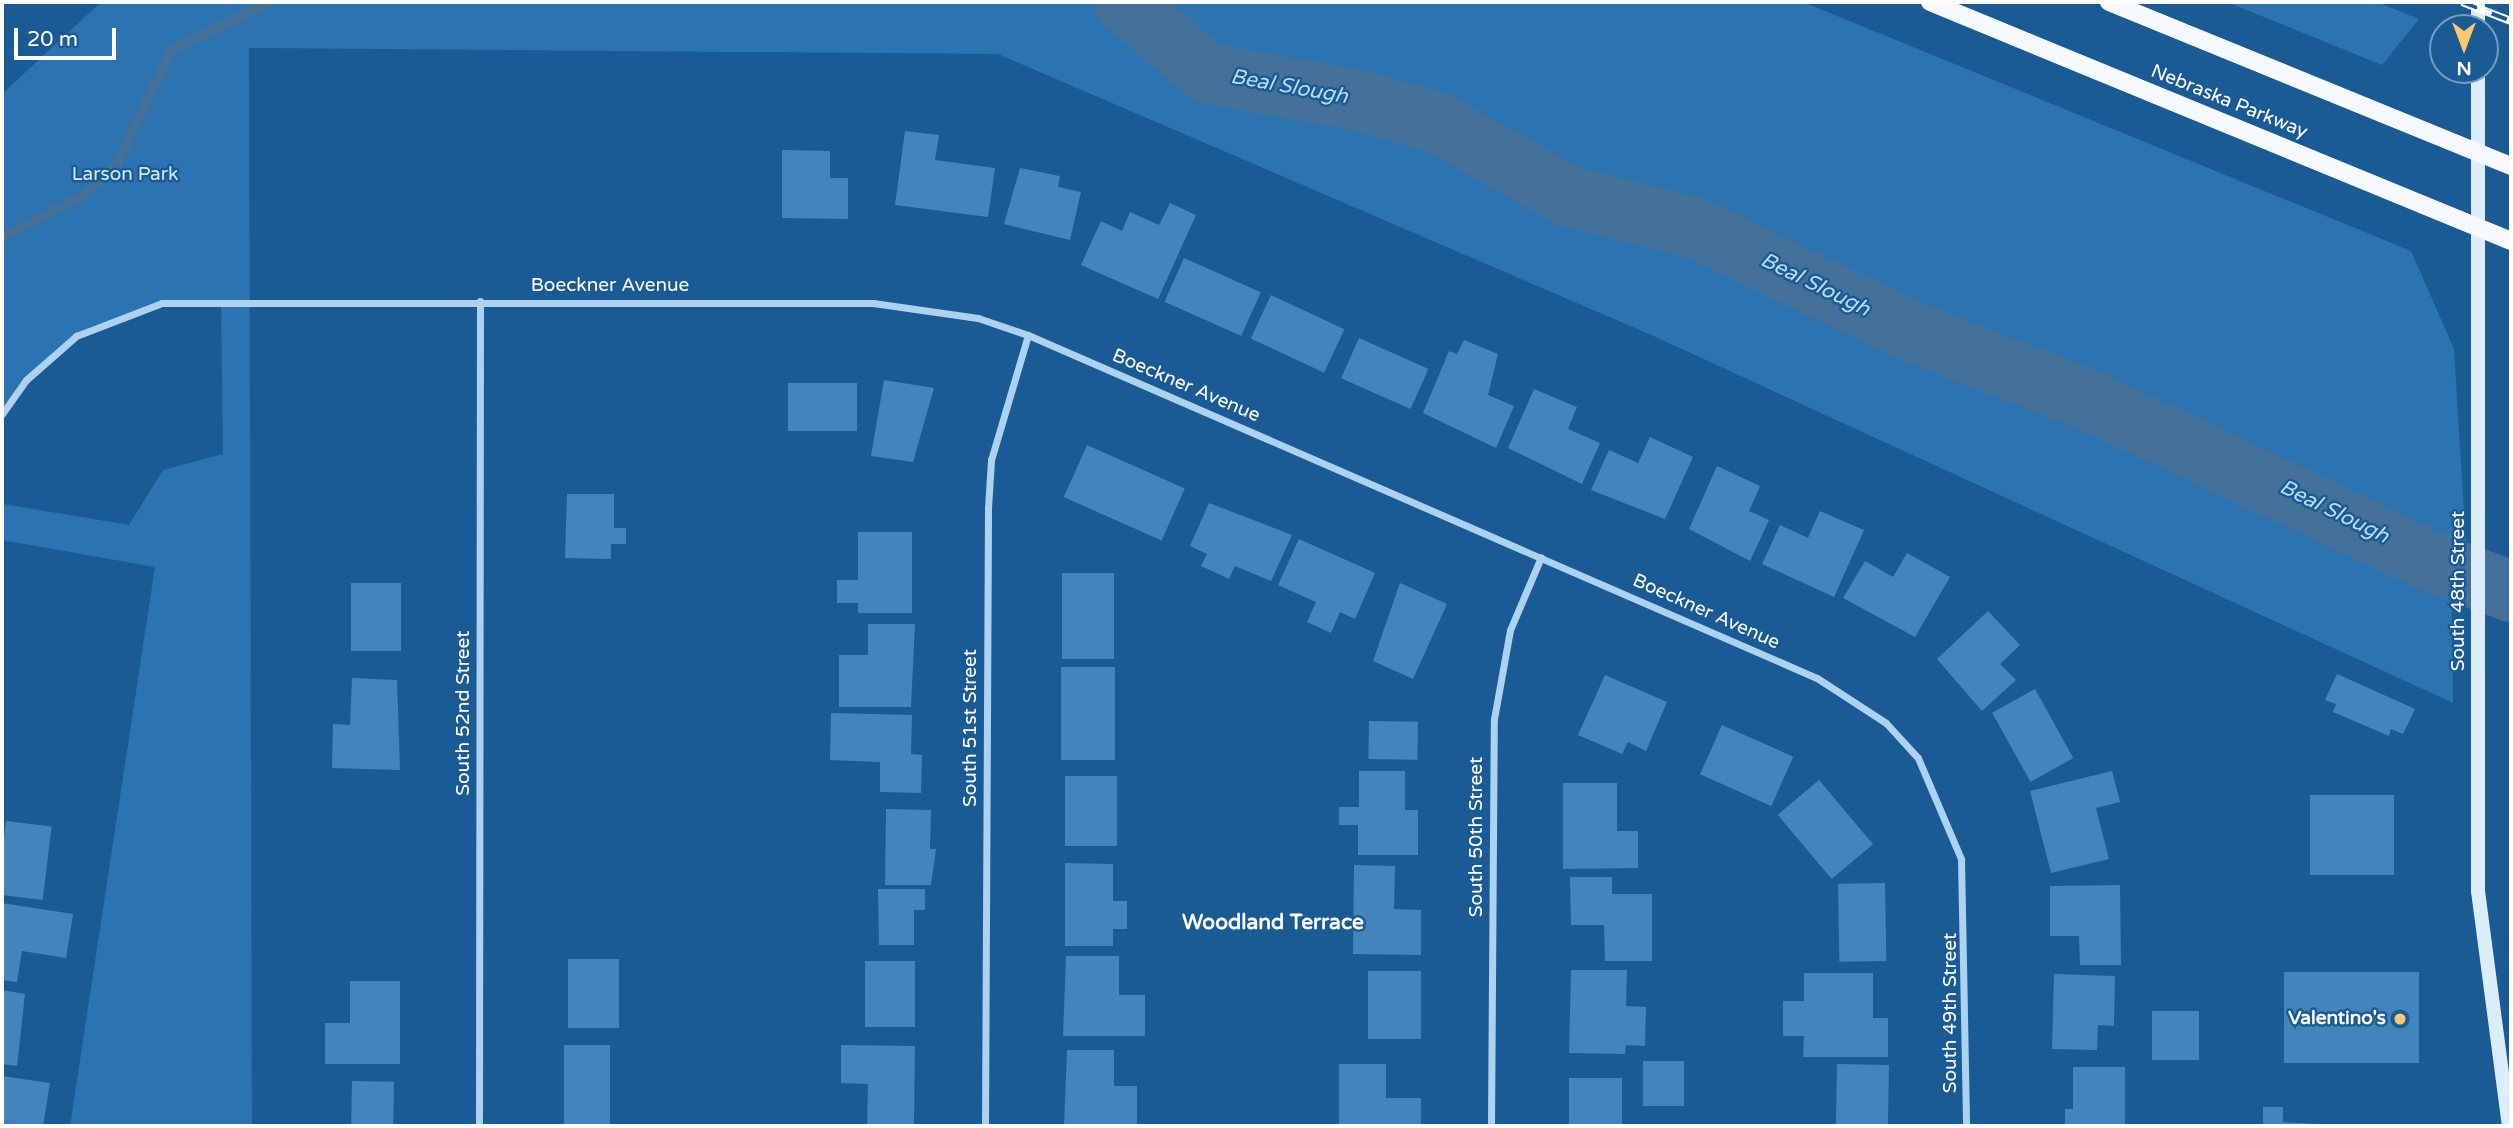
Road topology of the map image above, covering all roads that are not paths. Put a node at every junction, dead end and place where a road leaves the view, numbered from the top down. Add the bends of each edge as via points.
1 (1930, 2) edge
2 (2109, 2) edge
3 (2478, 84) edge
4 (2477, 152) junction
5 (2511, 166) edge
6 (2476, 226) junction
7 (2511, 241) edge
8 (480, 300) junction
9 (1028, 335) junction
10 (2, 414) edge
11 (1541, 557) junction
12 (1967, 900) joint
13 (2510, 1104) edge
14 (479, 1126) edge
15 (985, 1126) edge
16 (1491, 1126) edge
17 (1966, 1126) edge
18 (2509, 1126) edge

1 - 6 main road, Nebraska Parkway
2 - 4 main road
3 - 4 main road, South 48th Street
4 - 5 main road
4 - 6 main road, South 48th Street
6 - 7 main road, Nebraska Parkway
6 - 13 main road, South 48th Street via 2478,891
8 - 9 street, Boeckner Avenue via 919,306
8 - 10 street, Boeckner Avenue via 222,300 150,305 90,327 44,361
8 - 14 street, South 52nd Street
9 - 11 street, Boeckner Avenue
9 - 15 street, South 51st Street via 994,448 988,508
11 - 12 street, Boeckner Avenue via 1817,678 1886,723 1918,758 1938,795 1961,859
11 - 16 street, South 50th Street via 1510,630 1493,719
12 - 17 street, South 49th Street
13 - 18 main road, South 48th Street

